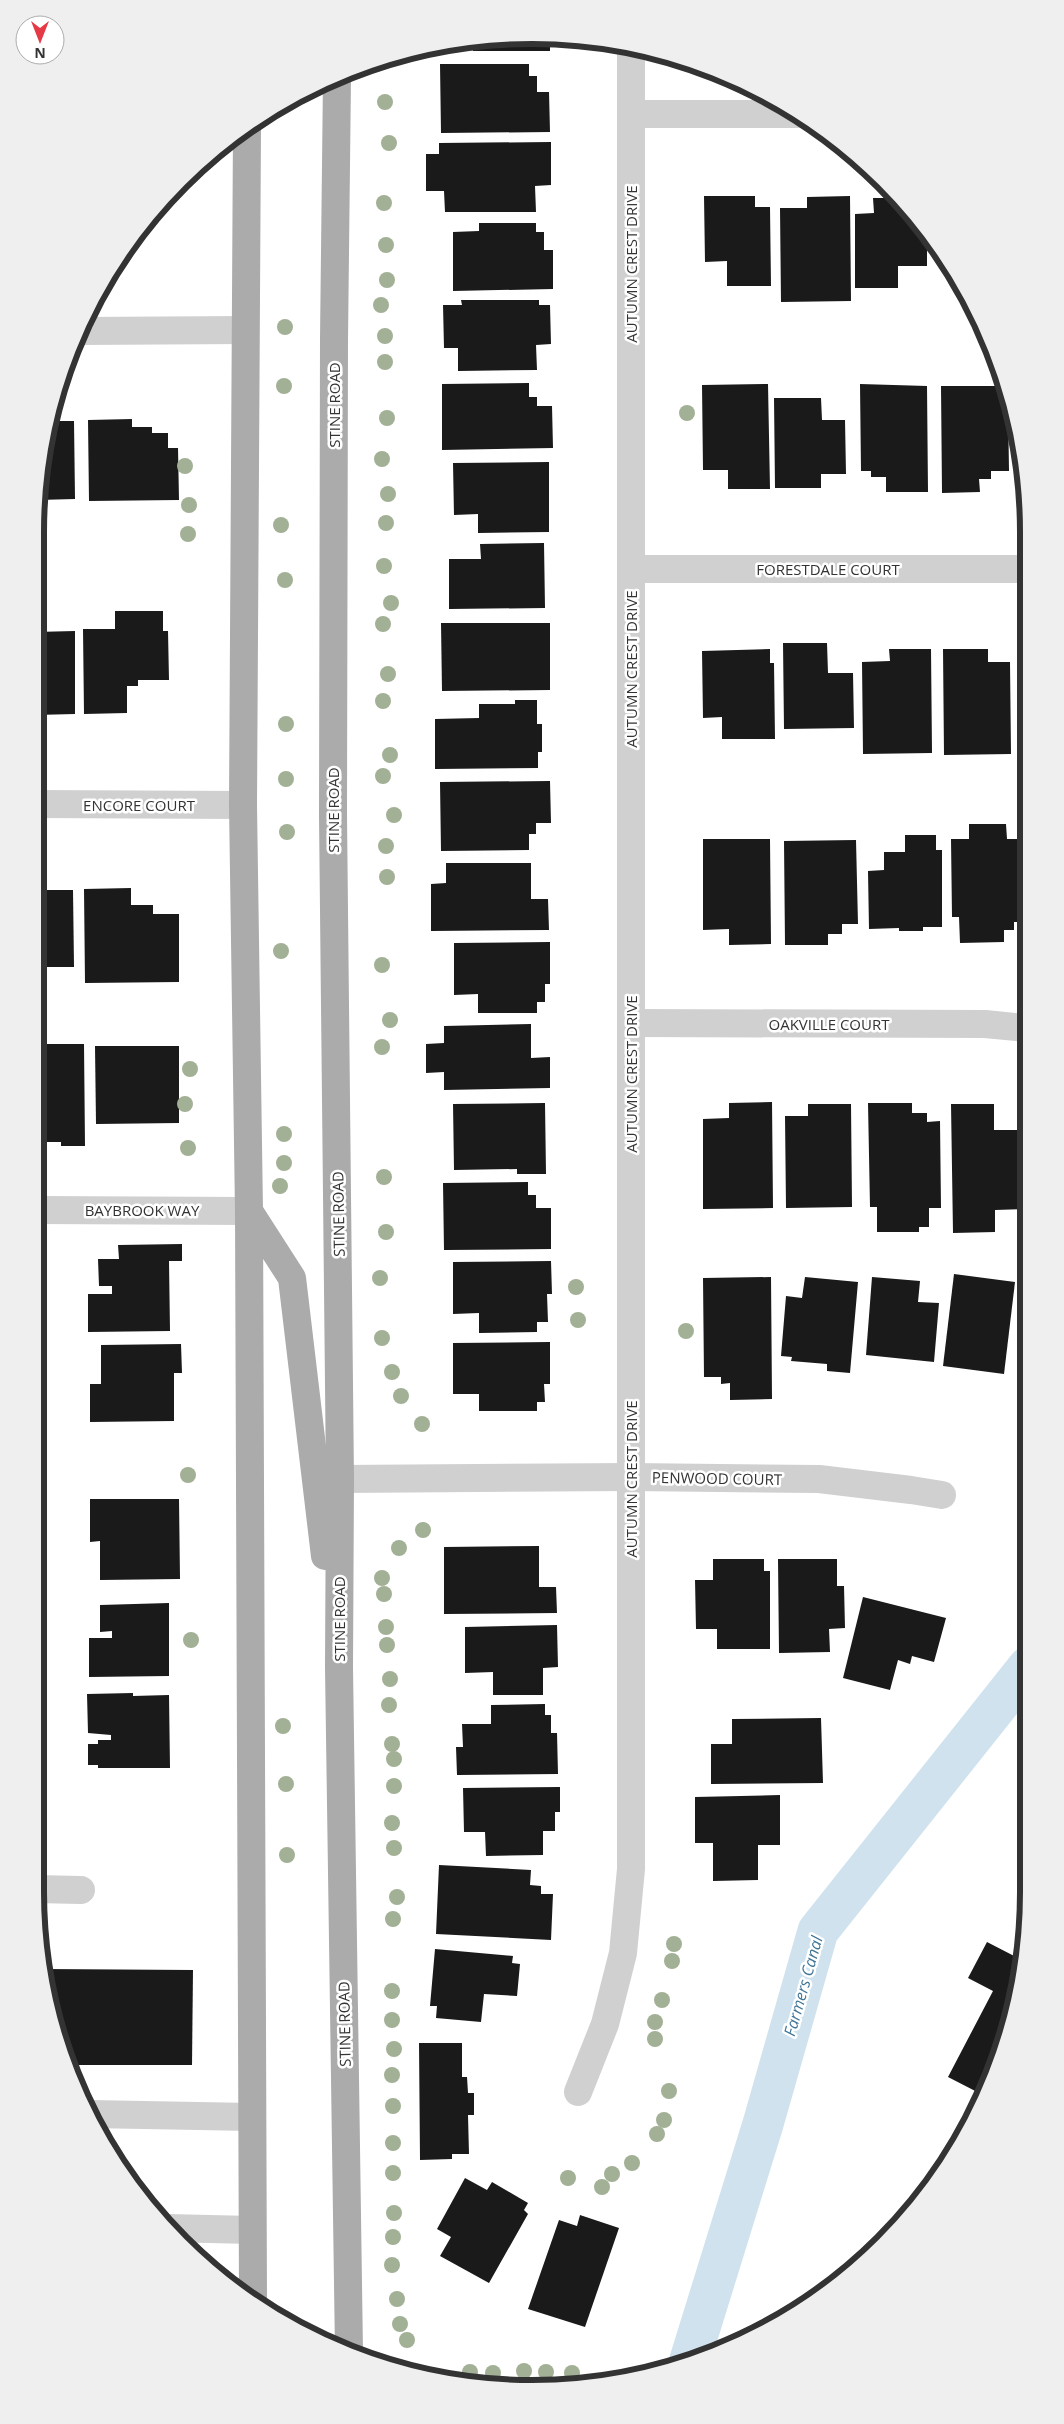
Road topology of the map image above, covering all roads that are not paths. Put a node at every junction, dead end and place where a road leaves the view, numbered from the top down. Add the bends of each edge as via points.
1 (631, 54) edge
2 (335, 91) edge
3 (631, 114) junction
4 (784, 114) edge
5 (247, 136) edge
6 (245, 330) junction
7 (87, 331) edge
8 (631, 568) junction
9 (1020, 568) edge
10 (44, 804) edge
11 (243, 805) junction
12 (631, 1023) junction
13 (1020, 1027) edge
14 (44, 1210) edge
15 (249, 1211) junction
16 (631, 1477) junction
17 (340, 1479) junction
18 (942, 1496) dead end
19 (339, 1667) junction
20 (44, 1889) edge
21 (81, 1890) dead end
22 (578, 2092) dead end
23 (97, 2114) edge
24 (252, 2117) junction
25 (179, 2228) edge
26 (252, 2230) junction
27 (253, 2292) edge
28 (349, 2344) edge

1 - 3 street, AUTUMN CREST DRIVE
2 - 17 main road, STINE ROAD via 333,816
3 - 4 street
3 - 8 street, AUTUMN CREST DRIVE
5 - 6 main road
6 - 7 street
6 - 11 main road
8 - 9 street, FORESTDALE COURT
8 - 12 street, AUTUMN CREST DRIVE
10 - 11 street, ENCORE COURT
11 - 15 main road
12 - 13 street, OAKVILLE COURT via 985,1024
12 - 16 street, AUTUMN CREST DRIVE
14 - 15 street, BAYBROOK WAY
15 - 19 main road via 292,1278
15 - 24 main road
16 - 17 street, PENWOOD COURT
16 - 18 street, PENWOOD COURT via 819,1479
16 - 22 street, AUTUMN CREST DRIVE via 631,1869 623,1952 605,2024
17 - 19 main road, STINE ROAD
19 - 28 main road, STINE ROAD
20 - 21 street
23 - 24 street
24 - 26 main road
25 - 26 street
26 - 27 main road

